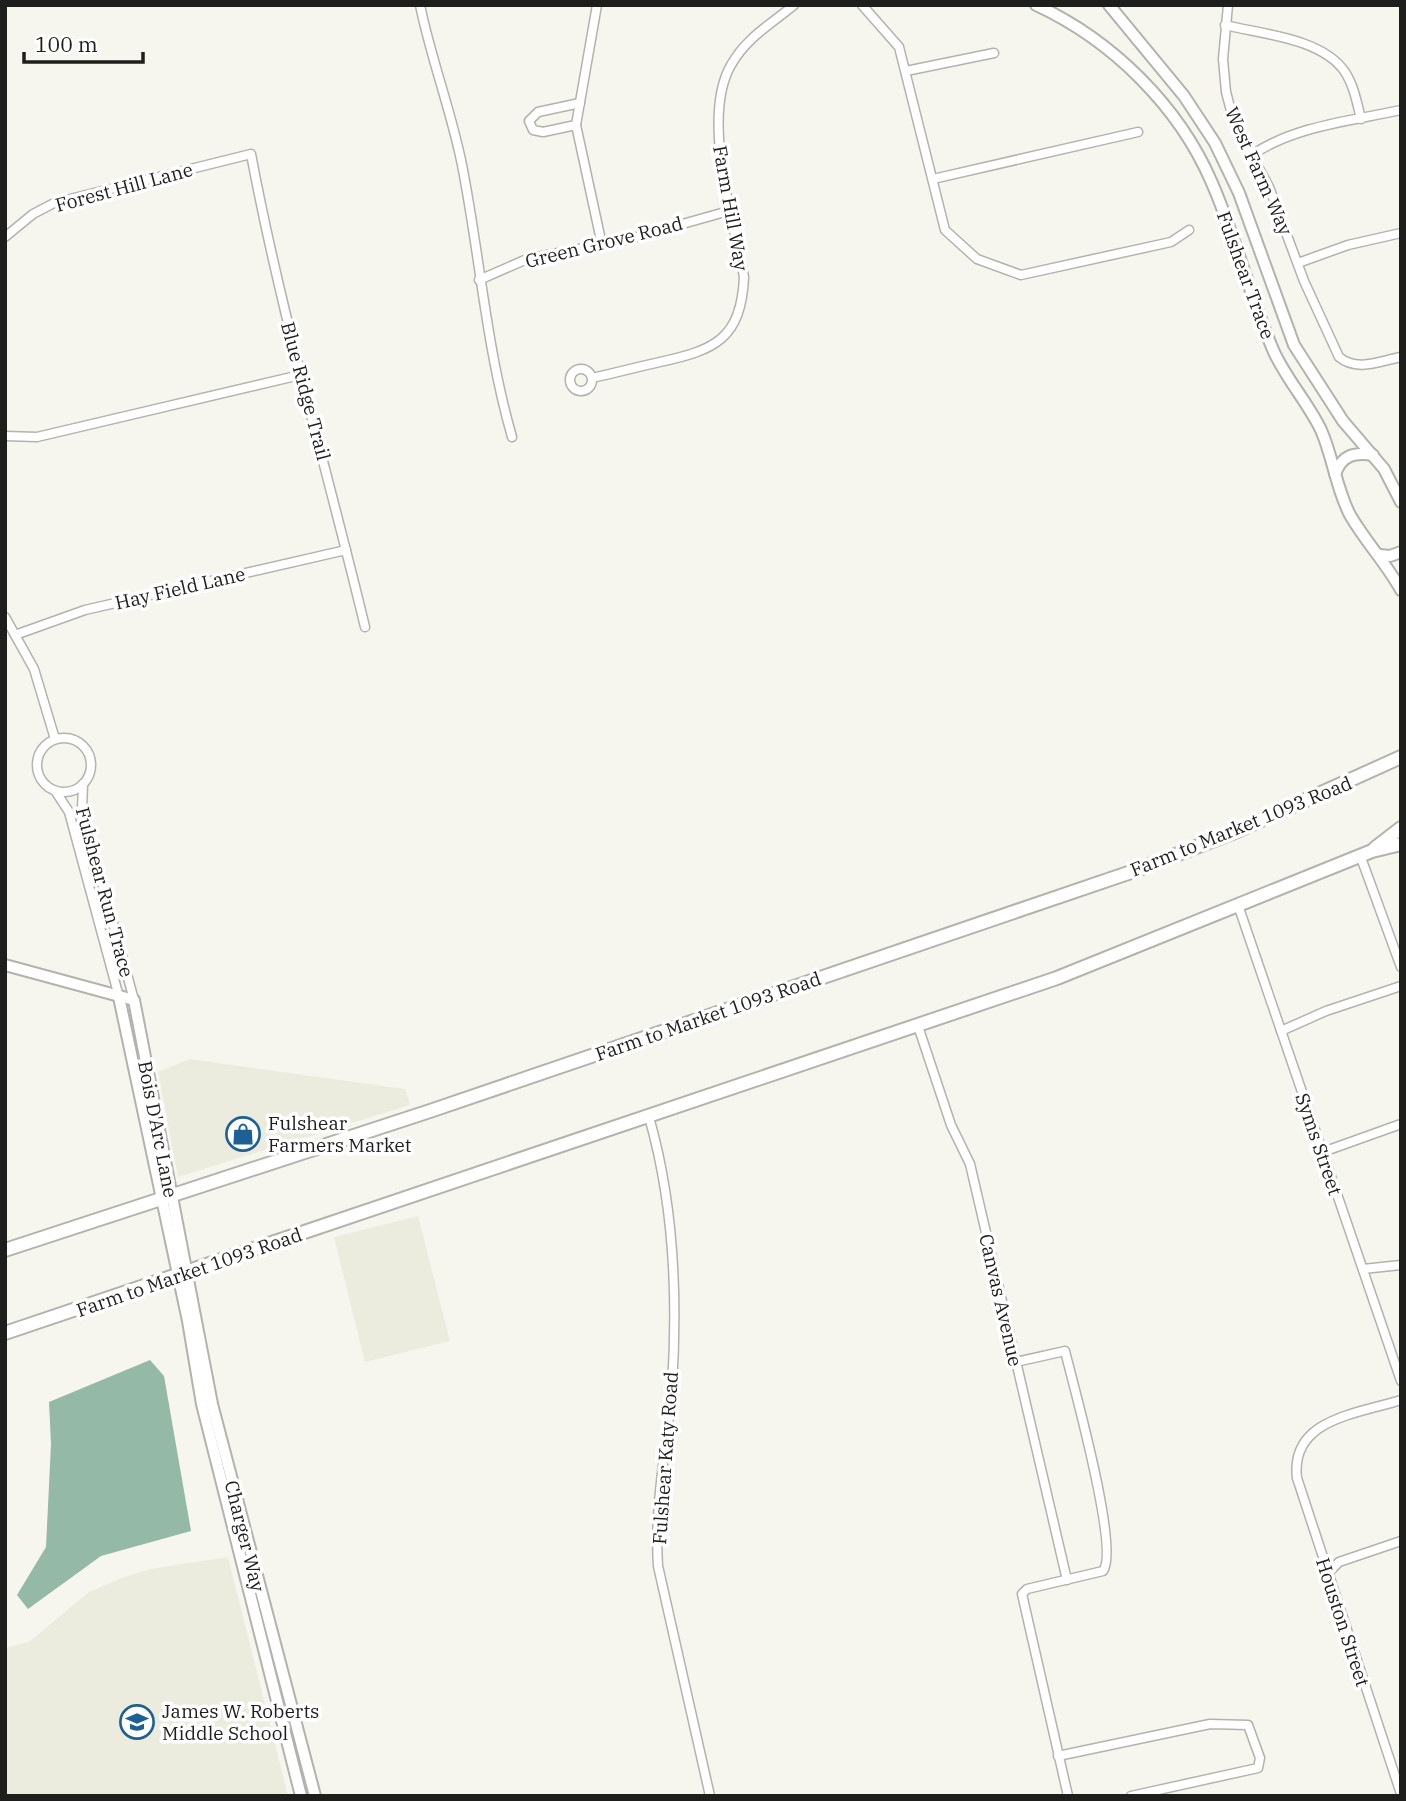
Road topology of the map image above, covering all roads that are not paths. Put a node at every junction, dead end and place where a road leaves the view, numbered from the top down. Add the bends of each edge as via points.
1 (420, 5) edge
2 (597, 5) edge
3 (794, 5) edge
4 (862, 5) edge
5 (1036, 5) edge
6 (1109, 5) edge
7 (1228, 5) edge
8 (1225, 25) junction
9 (994, 53) dead end
10 (907, 75) junction
11 (580, 103) junction
12 (1401, 110) edge
13 (1361, 119) junction
14 (576, 125) junction
15 (1138, 132) dead end
16 (1215, 143) junction
17 (1197, 153) junction
18 (251, 155) joint
19 (1252, 155) junction
20 (933, 179) junction
21 (732, 210) junction
22 (1189, 230) dead end
23 (1401, 233) edge
24 (5, 237) edge
25 (602, 245) junction
26 (1298, 263) junction
27 (479, 280) junction
28 (1401, 357) edge
29 (300, 375) junction
30 (592, 378) dead end
31 (5, 436) edge
32 (512, 437) dead end
33 (1373, 455) junction
34 (1334, 476) junction
35 (1401, 502) edge
36 (346, 550) junction
37 (1401, 552) edge
38 (1380, 555) junction
39 (1401, 590) edge
40 (5, 617) edge
41 (365, 627) dead end
42 (15, 635) junction
43 (55, 739) junction
44 (1401, 757) edge
45 (83, 785) junction
46 (56, 792) junction
47 (1401, 828) edge
48 (1401, 844) edge
49 (1366, 853) junction
50 (1238, 905) junction
51 (5, 965) edge
52 (1401, 967) edge
53 (1401, 986) edge
54 (119, 997) junction
55 (134, 1000) junction
56 (918, 1026) junction
57 (1281, 1031) junction
58 (649, 1117) junction
59 (1401, 1124) edge
60 (1320, 1153) junction
61 (166, 1196) junction
62 (5, 1251) edge
63 (1401, 1265) edge
64 (1363, 1269) junction
65 (183, 1275) junction
66 (5, 1333) edge
67 (1016, 1362) junction
68 (1401, 1381) edge
69 (1401, 1400) edge
70 (1401, 1541) edge
71 (1327, 1574) junction
72 (1067, 1580) junction
73 (1058, 1756) junction
74 (1401, 1794) edge
75 (301, 1796) edge
76 (315, 1796) edge
77 (710, 1796) edge
78 (1068, 1796) edge
79 (1131, 1796) edge

1 - 27 street via 459,151
2 - 11 street
3 - 21 street, Farm Hill Way via 755,35 731,65 719,100 718,135
4 - 10 street via 899,47
5 - 17 street, Fulshear Trace via 1071,23 1119,58 1159,99
6 - 16 street, Fulshear Trace via 1184,96
7 - 8 street, West Farm Way
8 - 13 street via 1326,55 1344,71
8 - 19 street, West Farm Way via 1226,92 1234,122
9 - 10 street
10 - 20 street
11 - 14 street
11 - 14 street via 538,112 529,121 531,128 540,132
12 - 13 street
13 - 19 street via 1293,134
14 - 25 street
15 - 20 street
16 - 17 street
16 - 33 street, Fulshear Trace via 1239,193 1294,345 1343,421
17 - 34 street, Fulshear Trace via 1221,202 1266,334 1319,426
18 - 24 street, Forest Hill Lane via 54,203
18 - 29 street, Blue Ridge Trail
19 - 26 street, West Farm Way
20 - 22 street via 945,230 977,259 1021,275 1171,242
21 - 25 street, Green Grove Road
21 - 30 street, Farm Hill Way via 744,277 743,297 735,323 725,336 696,354
23 - 26 street
25 - 27 street, Green Grove Road via 527,260
26 - 28 street, West Farm Way via 1339,357 1348,365 1361,366
27 - 32 street
29 - 31 street via 37,437
29 - 36 street, Blue Ridge Trail
33 - 34 street via 1348,456 1339,462
33 - 35 street, Fulshear Trace
34 - 38 street, Fulshear Trace via 1349,512
36 - 41 street, Blue Ridge Trail
36 - 42 street, Hay Field Lane via 85,610
37 - 38 street
38 - 39 street, Fulshear Trace
40 - 42 street
42 - 43 street via 40,684
43 - 45 street via 73,739 87,751 91,768
43 - 46 street via 42,748 36,762 43,784
44 - 61 main road, Farm to Market 1093 Road via 1137,870
45 - 46 street via 71,792
45 - 55 street, Fulshear Run Trace via 82,809
46 - 54 street, Fulshear Run Trace via 69,812
47 - 49 main road
48 - 49 main road, Farm to Market 1093 Road
49 - 50 main road, Farm to Market 1093 Road
49 - 52 street
50 - 56 main road, Farm to Market 1093 Road via 1057,978
50 - 57 street, Syms Street
51 - 54 street
53 - 57 street
54 - 55 street
54 - 61 street, Bois D'Arc Lane
55 - 61 street, Bois D'Arc Lane
56 - 58 main road, Farm to Market 1093 Road
56 - 67 street, Canvas Avenue via 951,1125 970,1164
57 - 60 street, Syms Street
58 - 65 main road, Farm to Market 1093 Road
58 - 77 street, Fulshear Katy Road via 664,1171 674,1280 672,1385 656,1530 658,1566
59 - 60 street
60 - 64 street, Syms Street
61 - 62 main road, Farm to Market 1093 Road
61 - 65 street, Bois D'Arc Lane
63 - 64 street
64 - 68 street, Syms Street
65 - 66 main road, Farm to Market 1093 Road
65 - 75 street, Charger Way via 202,1404
65 - 76 street, Charger Way via 212,1404
67 - 72 street, Canvas Avenue
67 - 72 street via 1065,1351 1102,1505 1107,1567 1103,1572
69 - 71 street, Houston Street via 1320,1426 1298,1448 1297,1478
70 - 71 street via 1339,1562
71 - 74 street, Houston Street
72 - 73 street via 1027,1589 1022,1600
73 - 78 street
73 - 79 street via 1210,1724 1248,1725 1260,1758 1258,1769

